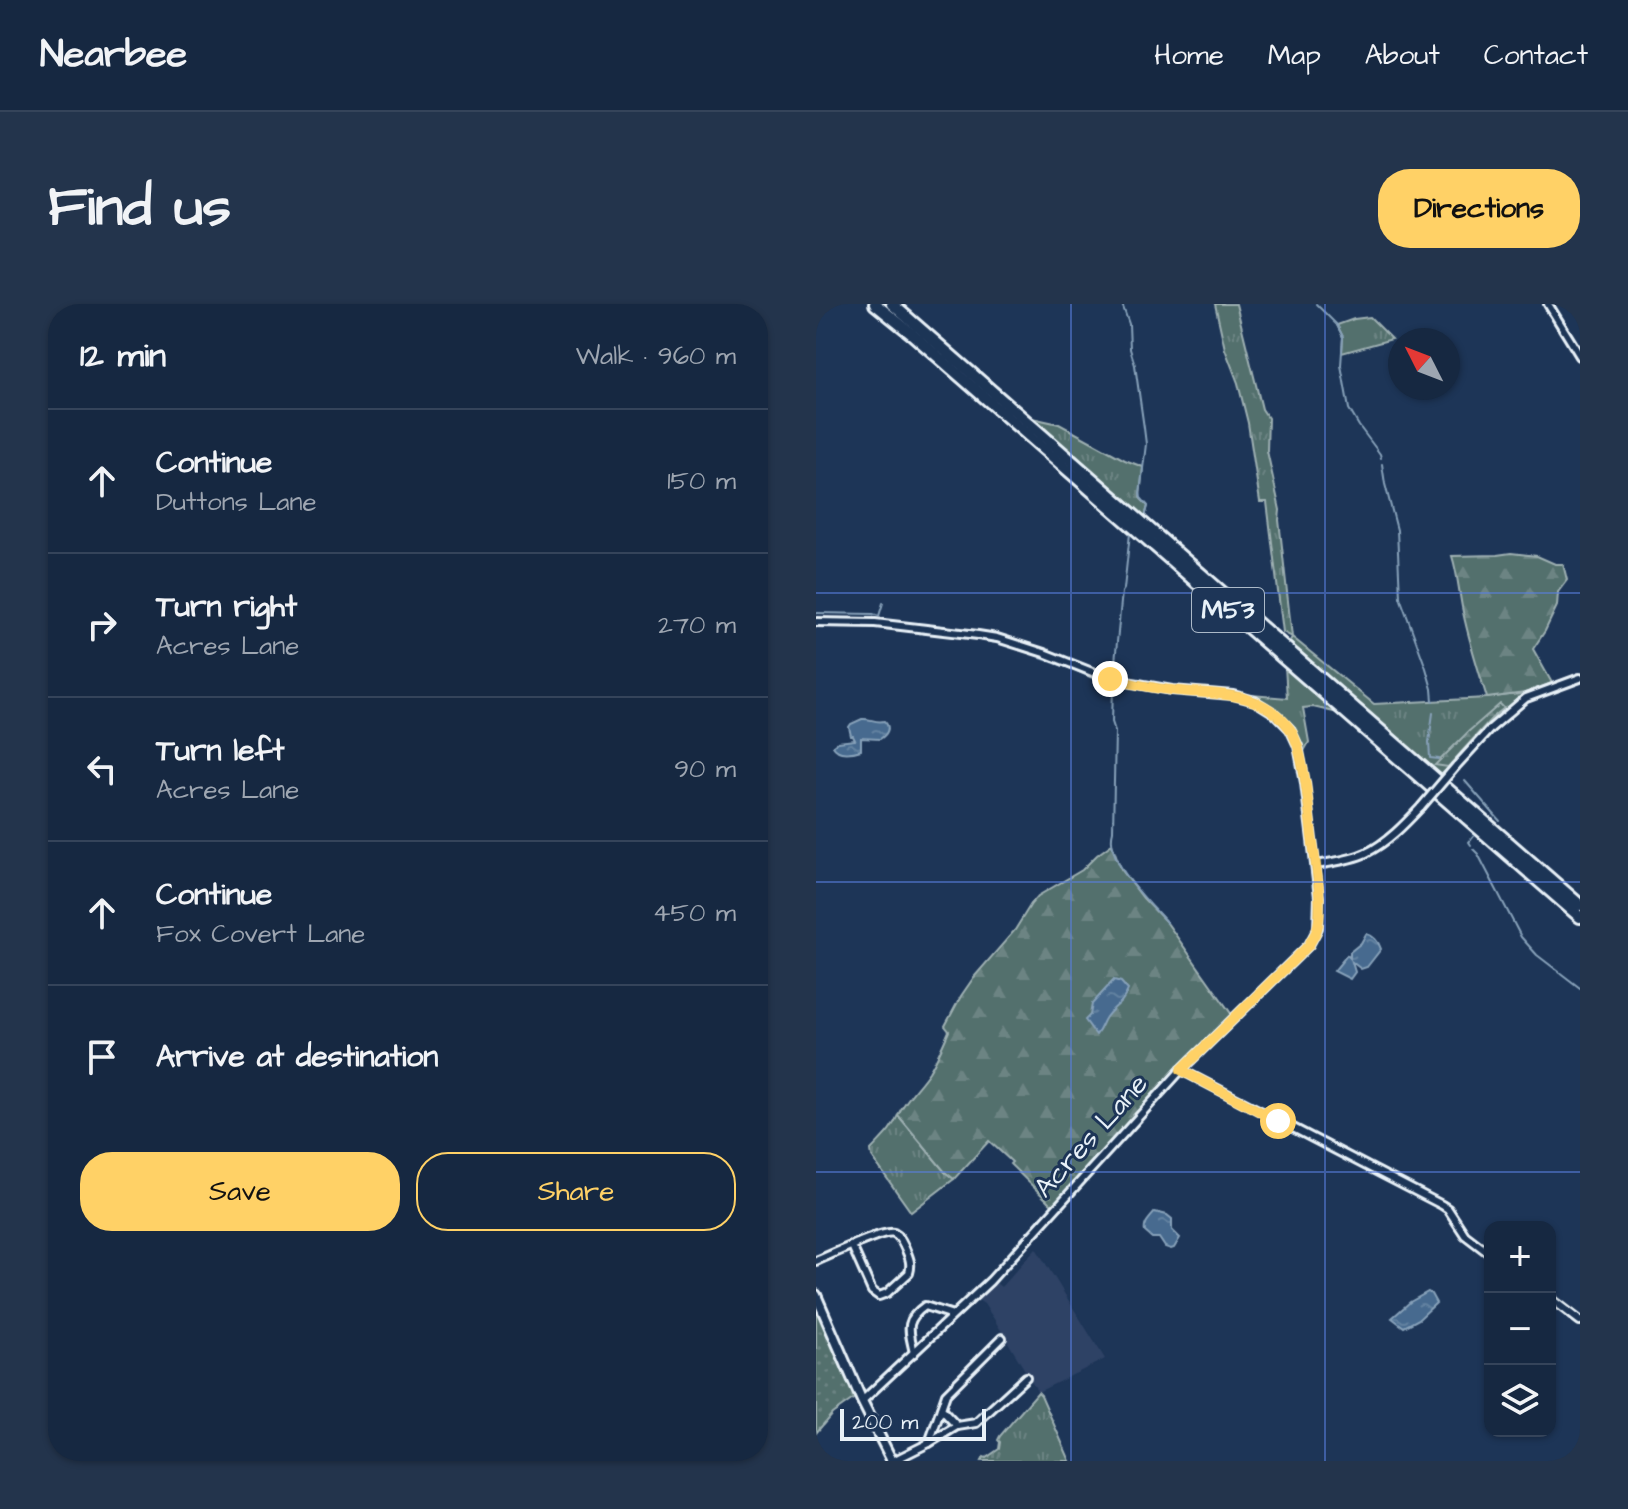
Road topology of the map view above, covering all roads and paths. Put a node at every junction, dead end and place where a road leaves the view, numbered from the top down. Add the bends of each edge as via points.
1 (875, 304) edge
2 (892, 304) edge
3 (1548, 304) edge
4 (1580, 356) edge
5 (816, 622) edge
6 (1580, 678) edge
7 (1316, 865) junction
8 (1580, 905) edge
9 (1580, 917) edge
10 (1181, 1070) junction
11 (852, 1246) junction
12 (1484, 1249) edge
13 (816, 1261) edge
14 (816, 1295) edge
15 (1556, 1303) edge
16 (953, 1315) junction
17 (1580, 1321) edge
18 (1002, 1338) dead end
19 (914, 1353) junction
20 (1026, 1377) dead end
21 (862, 1401) junction
22 (941, 1409) junction
23 (957, 1426) junction
24 (929, 1443) junction
25 (893, 1461) edge

1 - 9 highway, M53
2 - 8 highway, M53
3 - 4 street
5 - 7 street, Acres Lane via 875,623 997,638 1110,679 1255,701 1290,729 1298,746
6 - 7 street, bridge via 1526,698 1491,728 1397,831 1367,852
7 - 10 street, Acres Lane via 1318,928 1309,945
10 - 12 street via 1442,1205
10 - 16 street, Acres Lane
11 - 11 street via 890,1232 900,1238 911,1263 909,1273 879,1296
11 - 13 street
14 - 21 street
15 - 17 street
16 - 19 street, Acres Lane
16 - 19 street via 925,1306 912,1316
18 - 22 street via 951,1387
19 - 21 street, Acres Lane
20 - 23 street via 976,1423
21 - 25 street
22 - 23 street
22 - 24 street
23 - 24 street
24 - 25 street

